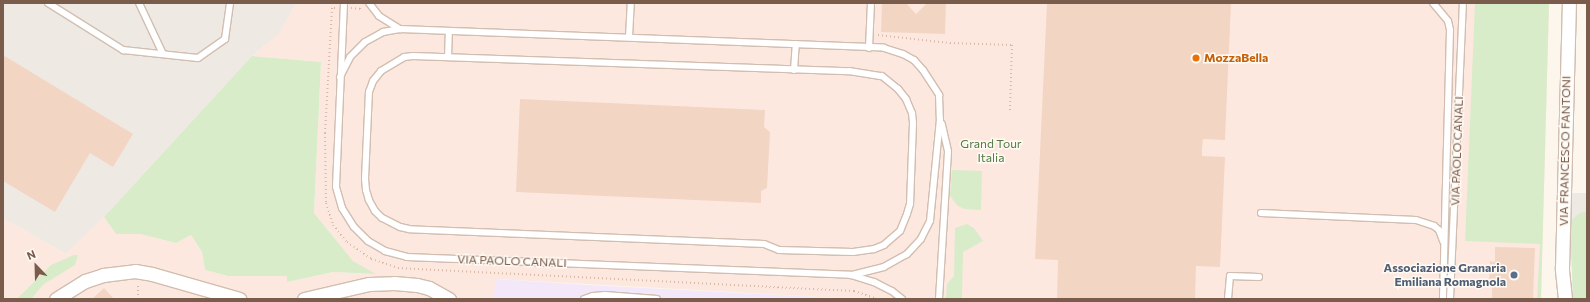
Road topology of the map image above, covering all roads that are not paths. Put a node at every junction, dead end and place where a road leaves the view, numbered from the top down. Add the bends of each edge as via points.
1 (48, 3) edge
2 (139, 3) edge
3 (230, 3) edge
4 (344, 3) edge
5 (369, 3) edge
6 (631, 3) edge
7 (871, 3) edge
8 (1433, 3) edge
9 (1463, 3) edge
10 (1569, 3) edge
11 (400, 29) junction
12 (449, 31) junction
13 (629, 37) junction
14 (796, 44) junction
15 (869, 48) junction
16 (163, 54) junction
17 (448, 57) junction
18 (794, 70) junction
19 (340, 76) junction
20 (940, 118) junction
21 (1261, 213) dead end
22 (1445, 255) junction
23 (852, 275) junction
24 (1259, 277) dead end
25 (56, 299) edge
26 (239, 299) edge
27 (304, 299) edge
28 (449, 299) edge
29 (584, 299) edge
30 (656, 299) edge
31 (902, 299) edge
32 (939, 299) edge
33 (1228, 299) edge
34 (1443, 299) edge
35 (1450, 299) edge
36 (1565, 299) edge

1 - 16 lane via 123,50
2 - 16 lane
3 - 16 lane via 225,40 198,58
4 - 19 lane, VIA PAOLO CANALI
5 - 11 lane via 379,16
6 - 13 lane
7 - 15 lane
8 - 22 lane via 1448,21 1450,30
9 - 35 lane, VIA PAOLO CANALI
10 - 36 street, VIA FRANCESCO FANTONI via 1562,268
11 - 12 lane
11 - 19 lane via 383,32 365,42 350,57
12 - 13 lane
12 - 17 lane
13 - 14 lane
14 - 15 lane
14 - 18 lane
15 - 20 lane via 884,48 914,60 939,95
17 - 18 lane
17 - 18 lane via 404,57 381,71 369,92 365,179 368,195 375,211 382,218 400,227 764,244 779,250 853,252 874,249 900,231 910,204 913,123 906,99 882,76 859,72
19 - 23 lane, VIA PAOLO CANALI via 336,187 342,208 354,227 368,241 385,251 407,257
20 - 23 lane via 930,221 926,232 914,248 897,261
20 - 32 lane via 948,151
21 - 22 lane via 1426,222 1439,230
22 - 34 lane
23 - 31 lane, VIA PAOLO CANALI via 874,282
24 - 33 lane via 1230,276
25 - 26 street via 85,281 119,272 141,272
27 - 28 street via 369,284 394,283 429,288
29 - 30 lane via 605,295

